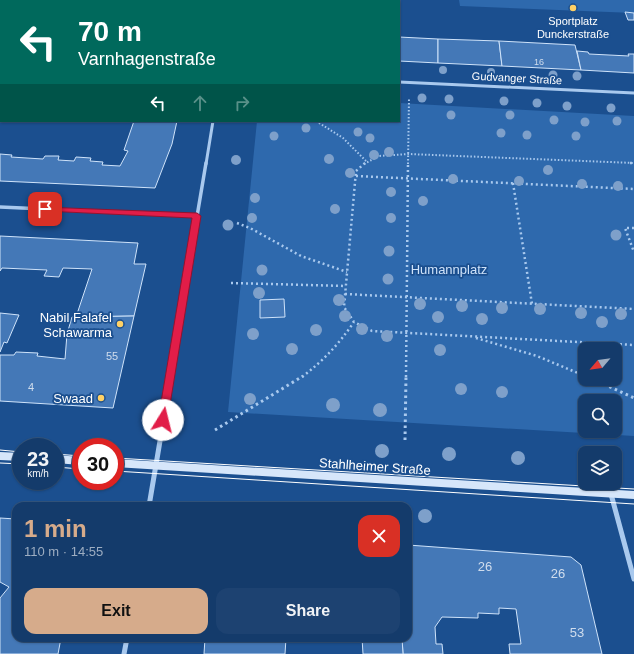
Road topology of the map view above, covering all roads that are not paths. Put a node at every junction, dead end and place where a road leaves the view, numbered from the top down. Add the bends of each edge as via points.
1 (400, 82) edge
2 (634, 93) edge
3 (213, 122) edge
4 (0, 207) edge
5 (197, 216) junction
6 (0, 456) edge
7 (12, 457) edge
8 (124, 464) edge
9 (155, 466) junction
10 (611, 493) junction
11 (634, 495) edge
12 (150, 502) edge
13 (634, 579) edge
14 (126, 642) edge
15 (124, 654) edge

1 - 2 street, Gudvanger Straße
3 - 5 street
4 - 5 street
5 - 9 street
6 - 7 street
8 - 9 street, Stahlheimer Straße
9 - 10 street, Stahlheimer Straße
9 - 12 street
10 - 11 street, Stahlheimer Straße
10 - 13 street
14 - 15 street

